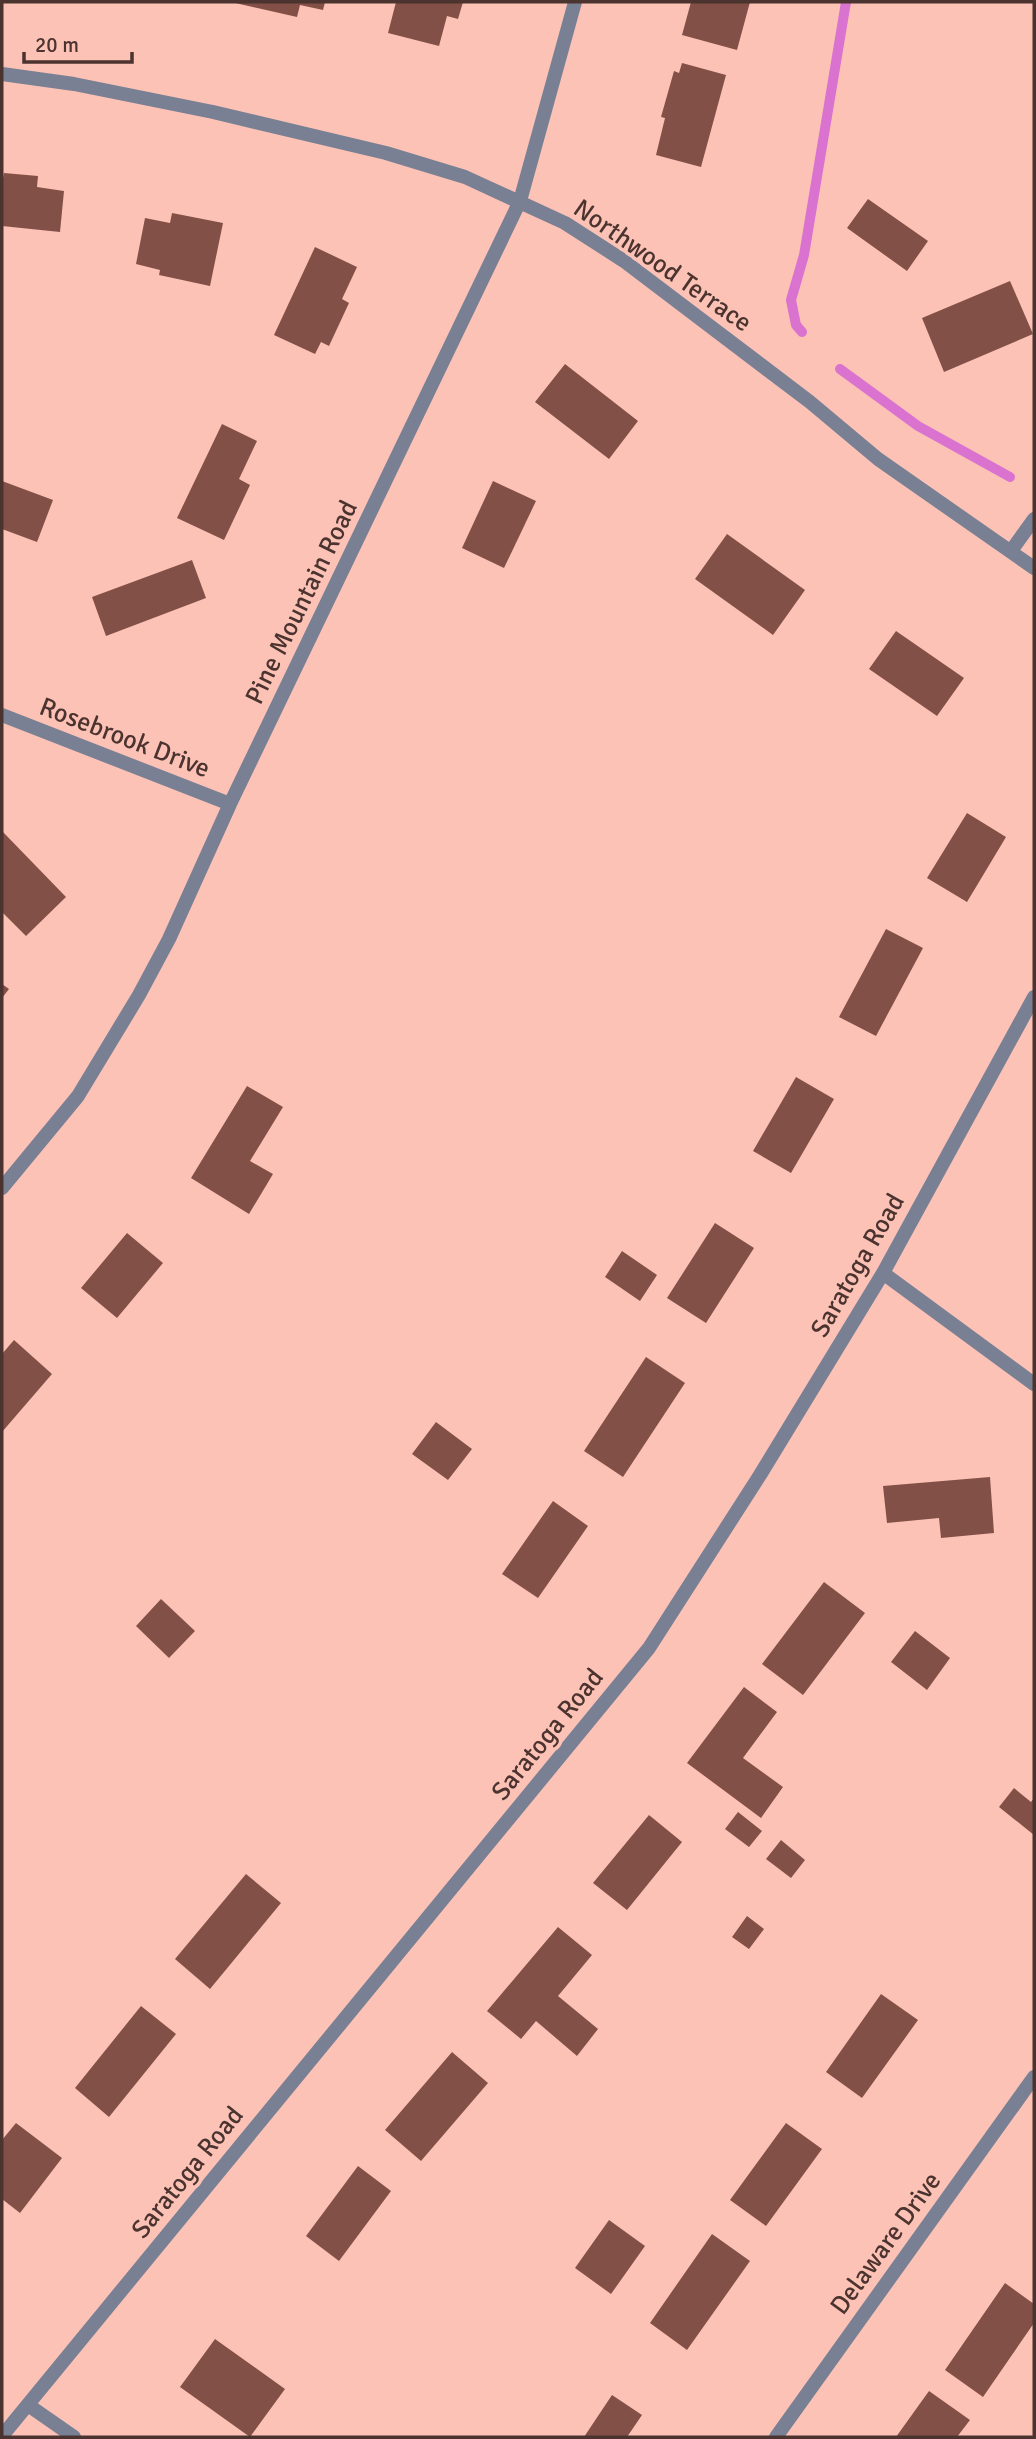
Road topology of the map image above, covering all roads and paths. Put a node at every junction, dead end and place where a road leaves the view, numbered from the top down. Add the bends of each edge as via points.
1 (575, 2) edge
2 (2, 74) edge
3 (520, 201) junction
4 (1034, 519) edge
5 (1012, 551) junction
6 (1034, 568) edge
7 (2, 715) edge
8 (230, 804) junction
9 (1034, 997) edge
10 (2, 1188) edge
11 (883, 1273) junction
12 (1034, 1384) edge
13 (1034, 2077) edge
14 (28, 2405) junction
15 (2, 2436) edge
16 (74, 2437) edge
17 (776, 2437) edge

1 - 3 street, Pine Mountain Road
2 - 3 street, Northwood Terrace via 213,112 386,153 465,177
3 - 5 street, Northwood Terrace via 624,261 878,459
3 - 8 street, Pine Mountain Road
4 - 5 street
5 - 6 street, Northwood Terrace
7 - 8 street, Rosebrook Drive
8 - 10 street, Pine Mountain Road via 169,939 110,1045 78,1096
9 - 11 street, Saratoga Road
11 - 12 street
11 - 14 street, Saratoga Road via 649,1648
13 - 17 street, Delaware Drive
14 - 15 street, Saratoga Road
14 - 16 street

